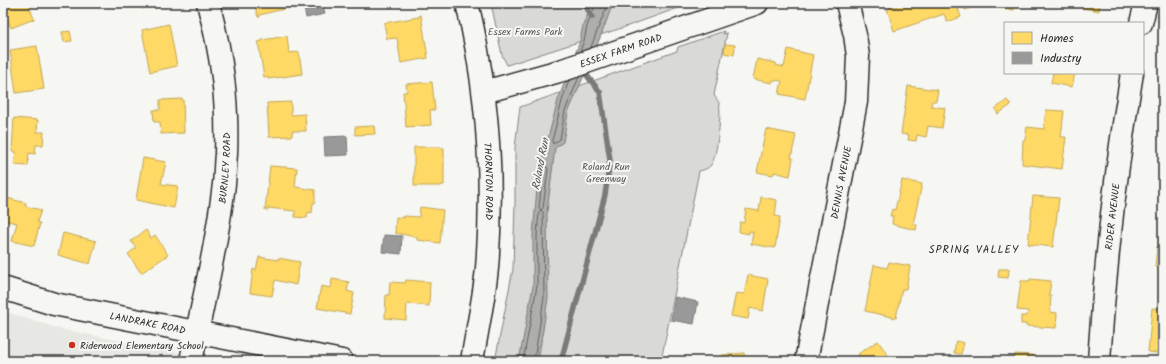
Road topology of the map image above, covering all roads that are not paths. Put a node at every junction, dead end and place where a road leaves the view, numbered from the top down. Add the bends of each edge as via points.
1 (208, 3) edge
2 (467, 3) edge
3 (756, 3) edge
4 (847, 3) edge
5 (1146, 3) edge
6 (1142, 22) edge
7 (1132, 74) edge
8 (484, 92) junction
9 (3, 288) edge
10 (197, 332) junction
11 (191, 361) edge
12 (342, 361) edge
13 (472, 361) edge
14 (806, 361) edge
15 (1099, 361) edge

1 - 10 street, BURNLEY ROAD via 221,59 226,138 224,183
2 - 8 street, THORNTON ROAD
3 - 8 street, ESSEX FARM ROAD via 563,70
4 - 14 street, DENNIS AVENUE via 858,56 856,102
5 - 6 street
7 - 15 street, RIDER AVENUE via 1122,132 1103,294
8 - 13 street, THORNTON ROAD via 490,204 487,269
9 - 10 street, LANDRAKE ROAD via 54,304
10 - 11 street, BURNLEY ROAD
10 - 12 street, LANDRAKE ROAD

